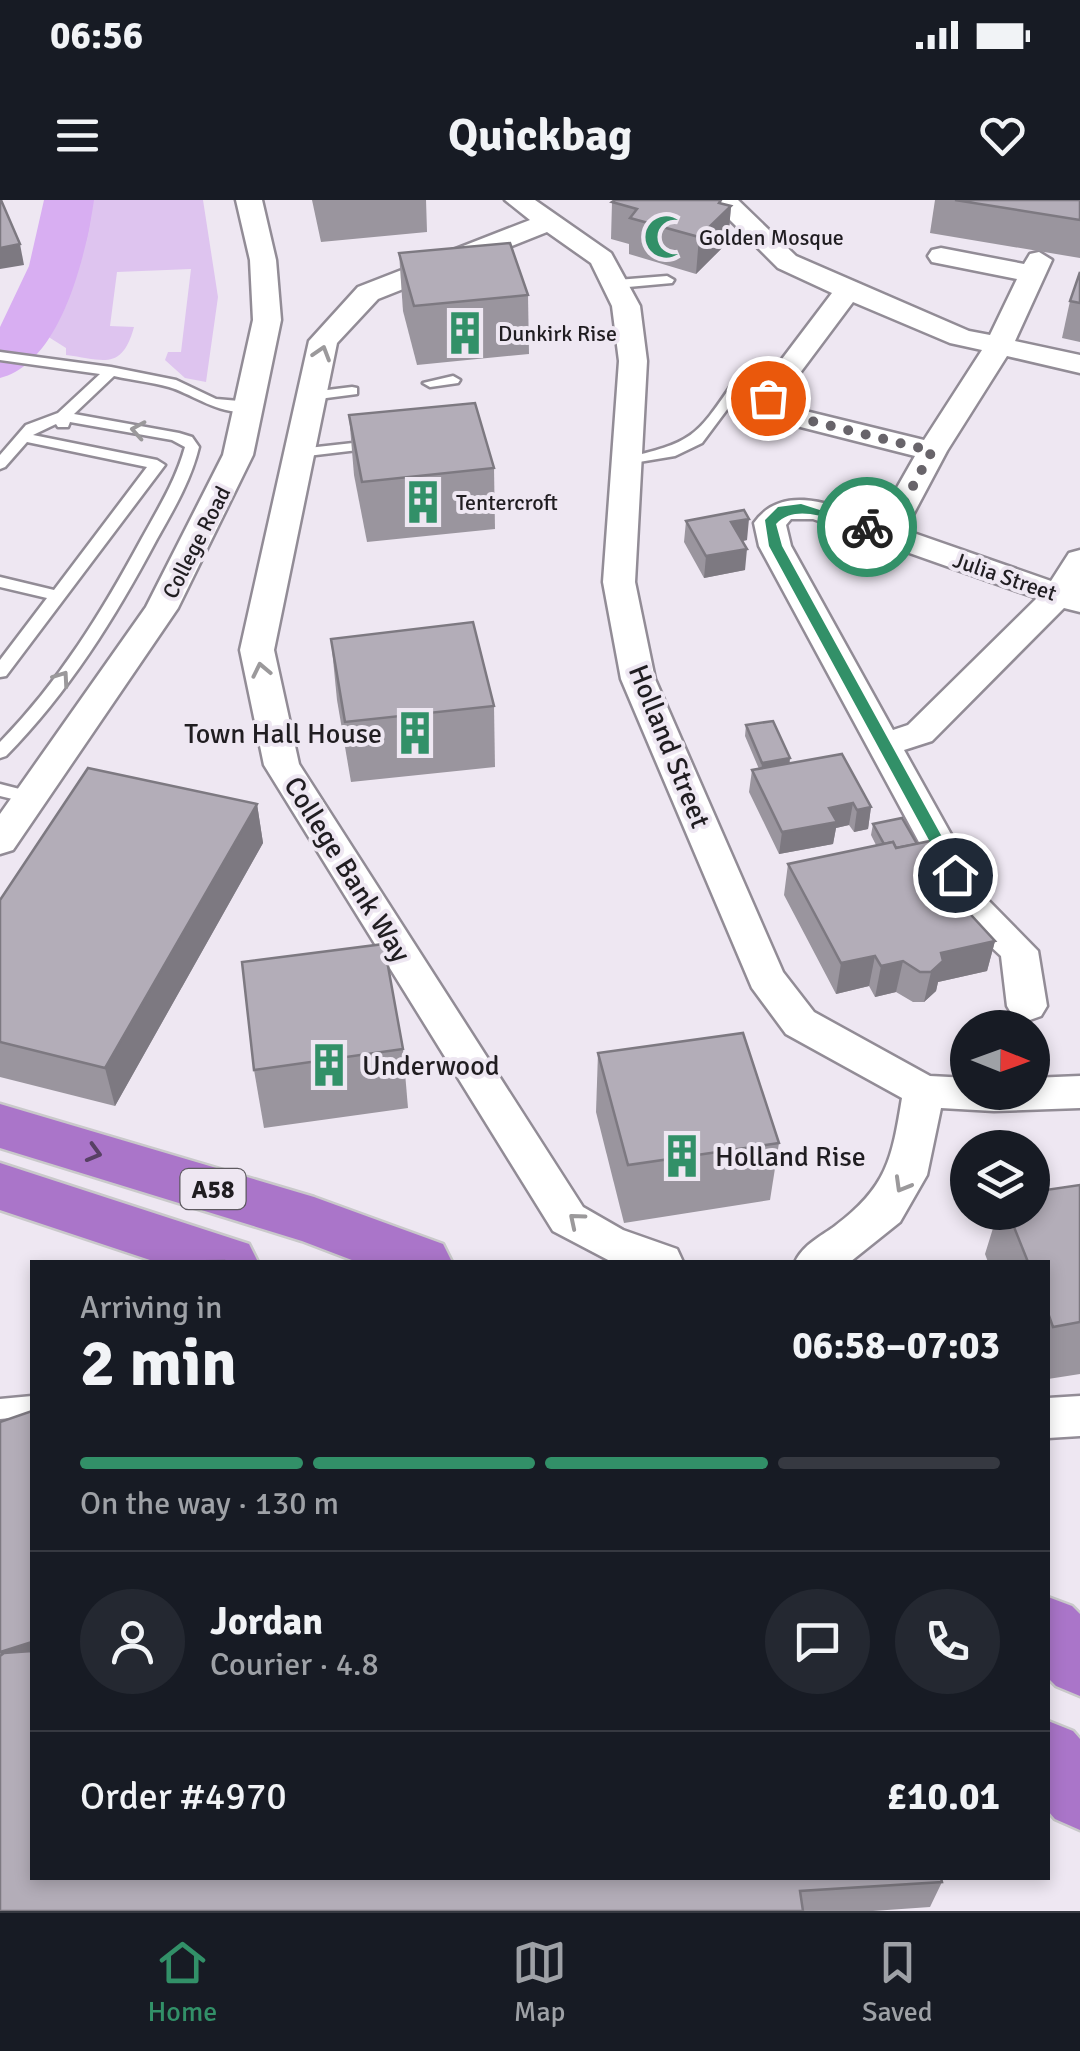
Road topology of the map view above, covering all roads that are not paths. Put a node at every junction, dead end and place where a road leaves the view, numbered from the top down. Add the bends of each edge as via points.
1 (248, 200) edge
2 (518, 200) edge
3 (723, 200) edge
4 (549, 222) junction
5 (941, 256) dead end
6 (667, 280) dead end
7 (617, 284) junction
8 (848, 290) junction
9 (999, 346) junction
10 (0, 356) edge
11 (1080, 364) edge
12 (110, 371) junction
13 (452, 380) dead end
14 (742, 380) dead end
15 (430, 383) dead end
16 (352, 392) dead end
17 (311, 396) junction
18 (251, 406) junction
19 (64, 416) junction
20 (22, 437) junction
21 (353, 447) edge
22 (932, 451) junction
23 (299, 453) junction
24 (626, 462) junction
25 (0, 464) edge
26 (887, 534) junction
27 (1080, 560) edge
28 (0, 582) edge
29 (58, 596) junction
30 (1069, 599) edge
31 (0, 672) edge
32 (885, 744) junction
33 (0, 752) edge
34 (15, 794) edge
35 (0, 840) edge
36 (1027, 1006) dead end
37 (923, 1091) junction
38 (1080, 1092) edge
39 (0, 1126) edge
40 (11, 1193) edge
41 (222, 1260) edge
42 (417, 1260) edge
43 (656, 1260) edge
44 (820, 1260) edge
45 (30, 1406) edge
46 (0, 1409) edge
47 (1080, 1416) edge
48 (1050, 1418) edge
49 (1050, 1628) edge
50 (1050, 1629) edge
51 (1080, 1640) edge
52 (1080, 1663) edge
53 (1050, 1758) edge
54 (1080, 1794) edge

1 - 18 street, College Road via 264,260 267,320
2 - 4 street, Holland Street
3 - 8 street via 786,262
4 - 7 street, Holland Street via 602,259
17 -> 4 street, College Bank Way via 323,341 368,293
5 - 9 street via 1036,267
6 - 7 lane
7 - 24 street, Holland Street via 633,361
8 - 9 street via 960,337
8 - 22 street via 769,403 783,414
9 - 11 street
9 - 22 street
10 - 12 lane
12 - 18 lane via 176,384 213,403
12 - 19 lane
13 - 15 lane
14 - 24 lane via 690,448
16 - 17 lane
17 - 23 street, College Bank Way
18 - 34 street, College Road via 238,455 162,608
19 - 20 lane via 49,434
33 -> 19 lane via 29,725 114,604 190,460 187,440
20 - 25 lane
20 - 29 lane via 157,464
21 - 23 lane
22 - 26 street
43 -> 23 street, College Bank Way via 608,1243 568,1218 282,765 257,650
24 - 37 street, Holland Street via 619,582 638,679 766,978 800,1023
26 - 30 street, Julia Street
26 - 32 street, Julia Street via 816,510 791,508 770,523
27 - 30 street
28 - 29 lane
29 - 31 lane
30 - 32 street via 920,733
32 - 36 street via 973,908 1020,952
34 - 35 street, College Road
37 - 38 street, Holland Street
37 -> 44 street via 914,1162 903,1189 870,1226
39 -> 42 highway, A58 via 314,1221
40 - 41 highway, A58
45 - 46 lane
47 - 48 street
49 - 51 highway
50 - 52 highway
53 - 54 highway

